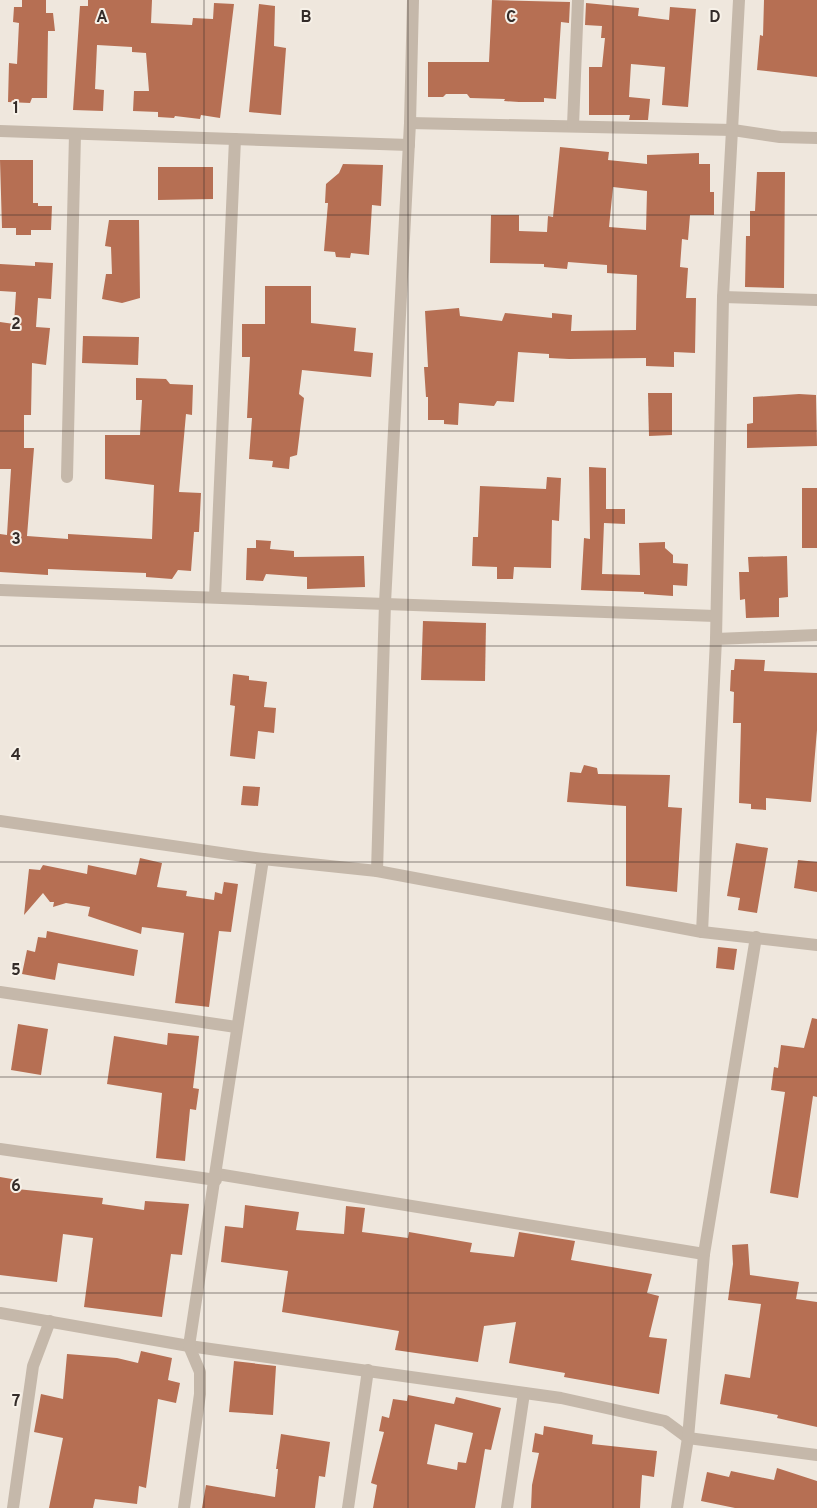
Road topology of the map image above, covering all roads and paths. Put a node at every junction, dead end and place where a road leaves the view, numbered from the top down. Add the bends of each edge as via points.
1 (413, 0) edge
2 (578, 0) edge
3 (739, 0) edge
4 (410, 123) junction
5 (573, 126) junction
6 (733, 130) junction
7 (0, 131) edge
8 (75, 134) junction
9 (817, 138) edge
10 (235, 139) junction
11 (409, 145) junction
12 (723, 297) junction
13 (817, 300) edge
14 (67, 476) dead end
15 (0, 590) edge
16 (215, 597) junction
17 (386, 604) junction
18 (715, 616) junction
19 (817, 636) edge
20 (716, 639) junction
21 (0, 821) edge
22 (264, 859) junction
23 (377, 871) junction
24 (702, 932) junction
25 (756, 937) junction
26 (817, 945) edge
27 (0, 992) edge
28 (236, 1027) junction
29 (0, 1149) edge
30 (216, 1177) junction
31 (704, 1254) junction
32 (0, 1313) edge
33 (50, 1322) junction
34 (189, 1346) junction
35 (368, 1370) junction
36 (524, 1393) junction
37 (688, 1438) junction
38 (817, 1455) edge
39 (14, 1508) edge
40 (184, 1508) edge
41 (348, 1508) edge
42 (507, 1508) edge
43 (677, 1508) edge

1 - 4 street
2 - 5 street
3 - 6 street
4 - 5 street
4 - 11 street
5 - 6 street
6 - 9 street via 780,137
6 - 12 street
7 - 8 street
8 - 10 street
8 - 14 street
10 - 11 street
10 - 16 street
11 - 17 street
12 - 13 street
12 - 18 street
15 - 16 street
16 - 17 street
17 - 18 street
17 - 23 street
18 - 20 street
19 - 20 street
20 - 24 street
21 - 22 street
22 - 23 street
22 - 28 street
23 - 24 street
24 - 25 street
25 - 26 street
25 - 31 street
27 - 28 street
28 - 30 street
29 - 30 street
30 - 31 street
30 - 34 street
31 - 37 street
32 - 33 street
33 - 34 street
33 - 39 street via 33,1366
34 - 35 street
34 - 40 street via 200,1372 200,1394
35 - 36 street
35 - 41 street
36 - 37 street via 665,1421
36 - 42 street
37 - 38 street
37 - 43 street

